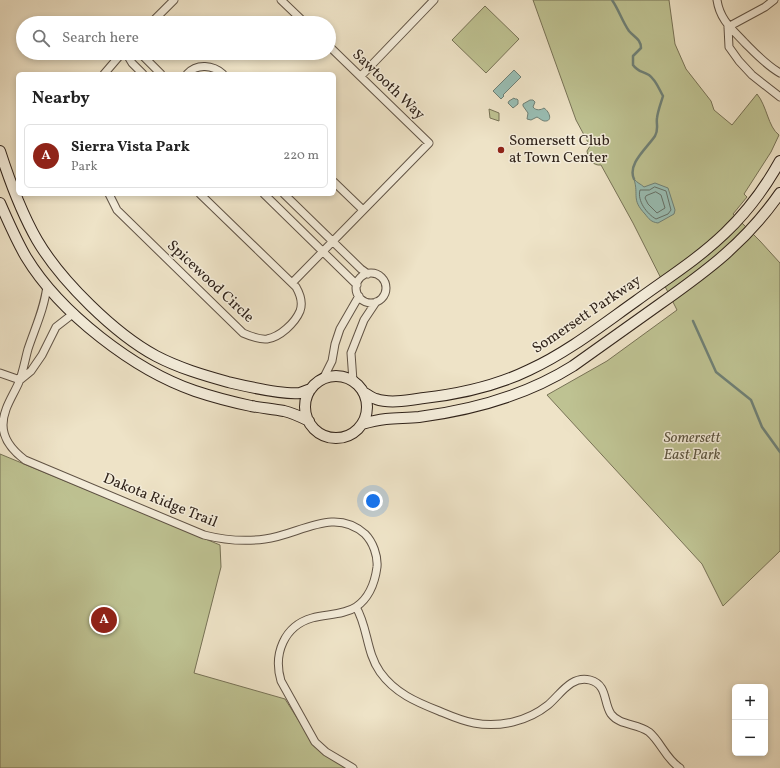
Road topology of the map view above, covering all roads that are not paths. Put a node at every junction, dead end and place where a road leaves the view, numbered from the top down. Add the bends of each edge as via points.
1 (174, 0) edge
2 (281, 0) edge
3 (434, 0) edge
4 (717, 0) edge
5 (774, 0) edge
6 (158, 16) edge
7 (298, 16) edge
8 (728, 27) junction
9 (336, 53) edge
10 (116, 60) edge
11 (130, 60) edge
12 (146, 60) edge
13 (106, 72) edge
14 (140, 72) edge
15 (159, 72) edge
16 (188, 72) edge
17 (220, 72) edge
18 (780, 73) edge
19 (361, 76) junction
20 (780, 97) edge
21 (0, 151) edge
22 (780, 161) edge
23 (336, 184) edge
24 (780, 193) edge
25 (110, 196) edge
26 (202, 196) edge
27 (266, 196) edge
28 (286, 196) edge
29 (0, 202) edge
30 (362, 209) junction
31 (332, 241) junction
32 (322, 251) junction
33 (368, 274) junction
34 (292, 283) junction
35 (47, 284) junction
36 (357, 285) junction
37 (359, 296) junction
38 (376, 302) junction
39 (74, 313) junction
40 (0, 373) edge
41 (323, 379) junction
42 (20, 380) junction
43 (353, 381) junction
44 (311, 389) junction
45 (363, 392) junction
46 (309, 421) junction
47 (362, 424) junction
48 (356, 607) junction
49 (353, 768) edge
50 (680, 768) edge

1 - 6 street
2 - 7 street
3 - 19 street
4 - 8 street
5 - 8 street
8 - 18 street via 770,68
8 - 20 street via 728,47 739,62
9 - 19 street, Sawtooth Way
10 - 13 street
11 - 14 street
12 - 15 street
16 - 17 street via 205,66
19 - 30 street, Sawtooth Way via 429,143
21 - 44 main road via 25,218 51,261 79,294 132,340 162,358 209,377 284,393 300,393
22 - 45 main road, Somersett Parkway via 747,211 704,253 559,354 508,379 460,394 390,401 376,399
23 - 30 street
24 - 47 main road via 761,218 716,263 553,379 514,395 448,413
25 - 34 street, Spicewood Circle via 117,210 247,335 266,339 276,336 294,320 300,311 301,302 300,294
26 - 34 street, Spicewood Circle
27 - 32 street
28 - 31 street
29 - 35 main road via 9,226 27,258
30 - 31 street
31 - 32 street
31 - 33 street
32 - 34 street
32 - 36 street
33 - 36 street via 360,278
33 - 38 street via 380,276 386,284 385,294
35 - 39 main road
35 - 42 street, Dakota Ridge Trail via 46,298
36 - 37 street
37 - 38 street via 368,302
37 - 41 street via 340,329 332,361
38 - 43 street via 364,320 351,353
39 - 42 street, Dakota Ridge Trail via 56,327 42,355 31,371
39 - 46 main road via 90,329 132,360 169,380 196,391 252,406 285,411
40 - 42 street
41 - 43 main road via 338,376
41 - 44 main road
42 - 48 street, Dakota Ridge Trail via 4,415 3,426 9,446 25,460 216,538 241,541 265,539 332,521 346,522 358,528 372,544 377,565 369,592
43 - 45 main road
44 - 46 main road via 306,405
45 - 47 main road via 367,408
46 - 47 main road via 324,435 334,437 354,432
48 - 49 street, Dakota Ridge Trail via 346,612 302,622 283,642 279,650 278,665 281,681 315,742 326,752
48 - 50 street via 363,621 372,657 380,671 388,682 413,700 474,723 506,724 544,709 575,680 594,681 601,687 614,717 649,732

